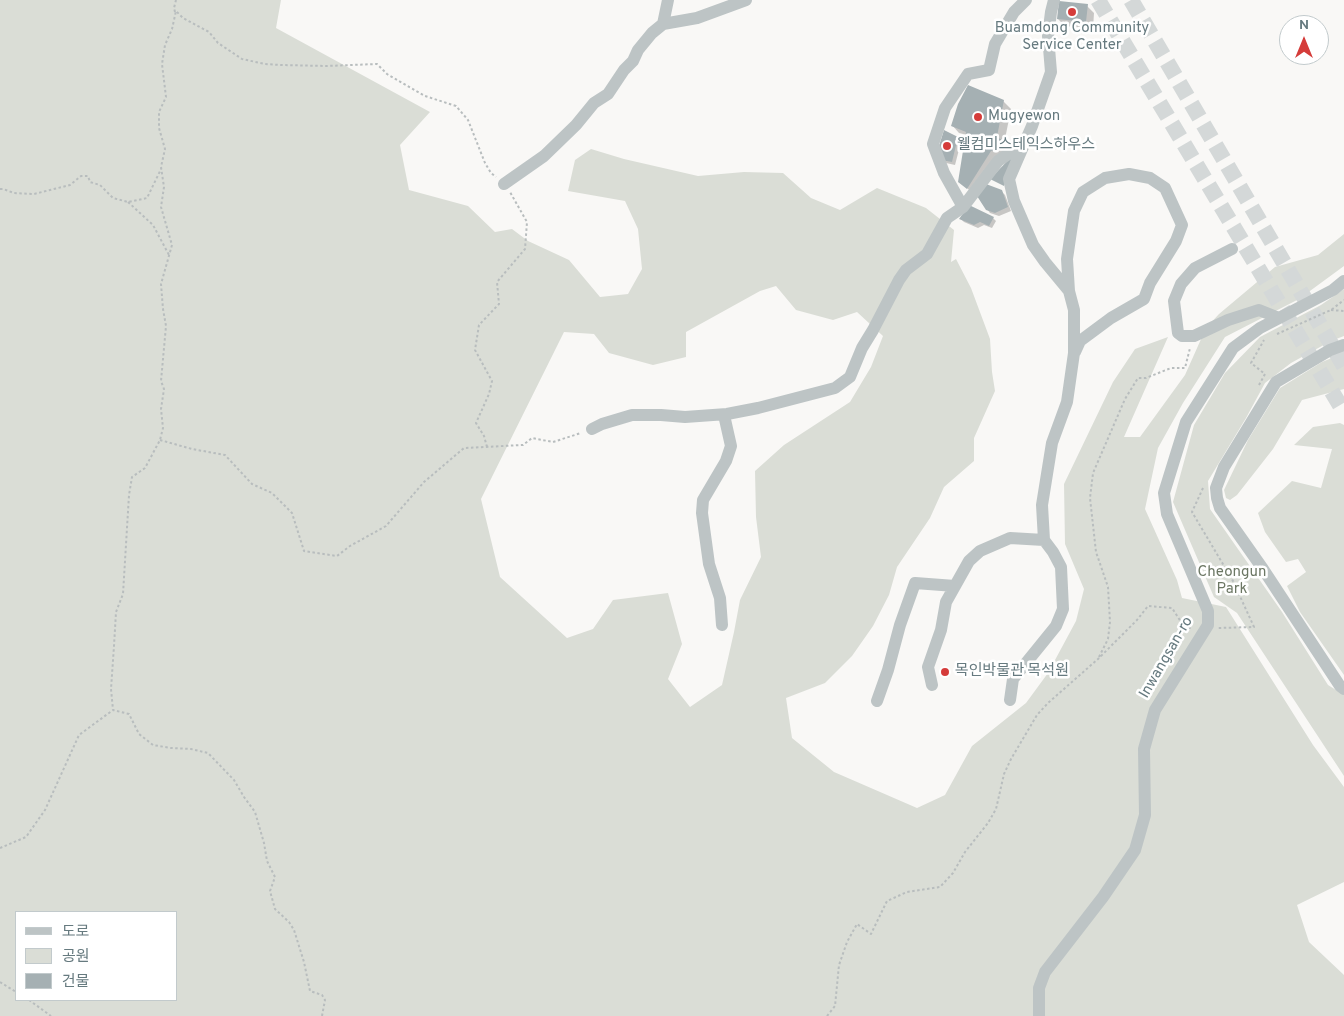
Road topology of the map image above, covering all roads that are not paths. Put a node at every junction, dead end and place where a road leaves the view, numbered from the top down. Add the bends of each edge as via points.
1 (668, 0) edge
2 (746, 0) edge
3 (1026, 0) edge
4 (1054, 0) edge
5 (663, 24) junction
6 (1023, 144) junction
7 (504, 183) road end
8 (963, 207) junction
9 (1232, 250) dead end
10 (1344, 281) edge
11 (1069, 291) junction
12 (1279, 318) junction
13 (1344, 345) edge
14 (1074, 354) junction
15 (724, 414) junction
16 (592, 429) road end
17 (1044, 540) junction
18 (955, 586) junction
19 (722, 625) dead end
20 (932, 686) dead end
21 (1344, 689) edge
22 (878, 700) dead end
23 (1010, 700) dead end
24 (1039, 1016) edge

1 - 5 street
2 - 5 street via 696,18
3 - 8 street via 1014,12 995,44 989,70 968,74 945,108 933,144 944,173
4 - 6 street via 1048,36 1051,72
5 - 7 street via 638,50 634,61 608,94 594,103 544,156
6 - 8 street via 998,161
6 - 11 street via 1009,179 1014,201 1033,245
8 - 15 street via 947,218 927,254 906,270 899,280 850,377 835,388
9 - 12 street via 1195,268 1181,284 1174,301 1178,333 1194,336 1259,310
10 - 12 street, Inwangsan-ro
11 - 14 street via 1074,310
11 - 14 street via 1067,259 1074,211 1083,192 1105,178 1129,174 1150,178 1165,188 1182,225 1176,241 1144,299 1080,341
12 - 24 street, Inwangsan-ro via 1233,348 1186,422 1164,493 1167,514 1208,611 1208,625 1155,710 1144,749 1146,815 1135,850 1103,898 1045,972 1039,988
13 - 21 street via 1276,382 1224,467 1216,498
14 - 17 street via 1067,402 1052,443 1046,478 1042,505
15 - 16 street via 684,417 632,415
15 - 19 street via 731,446 703,500 702,513 709,564 720,598
17 - 18 street via 1010,538 980,551 969,561
17 - 23 street via 1061,567 1063,609 1056,626 1013,679
18 - 20 street via 946,602 928,667
18 - 22 street via 915,583

